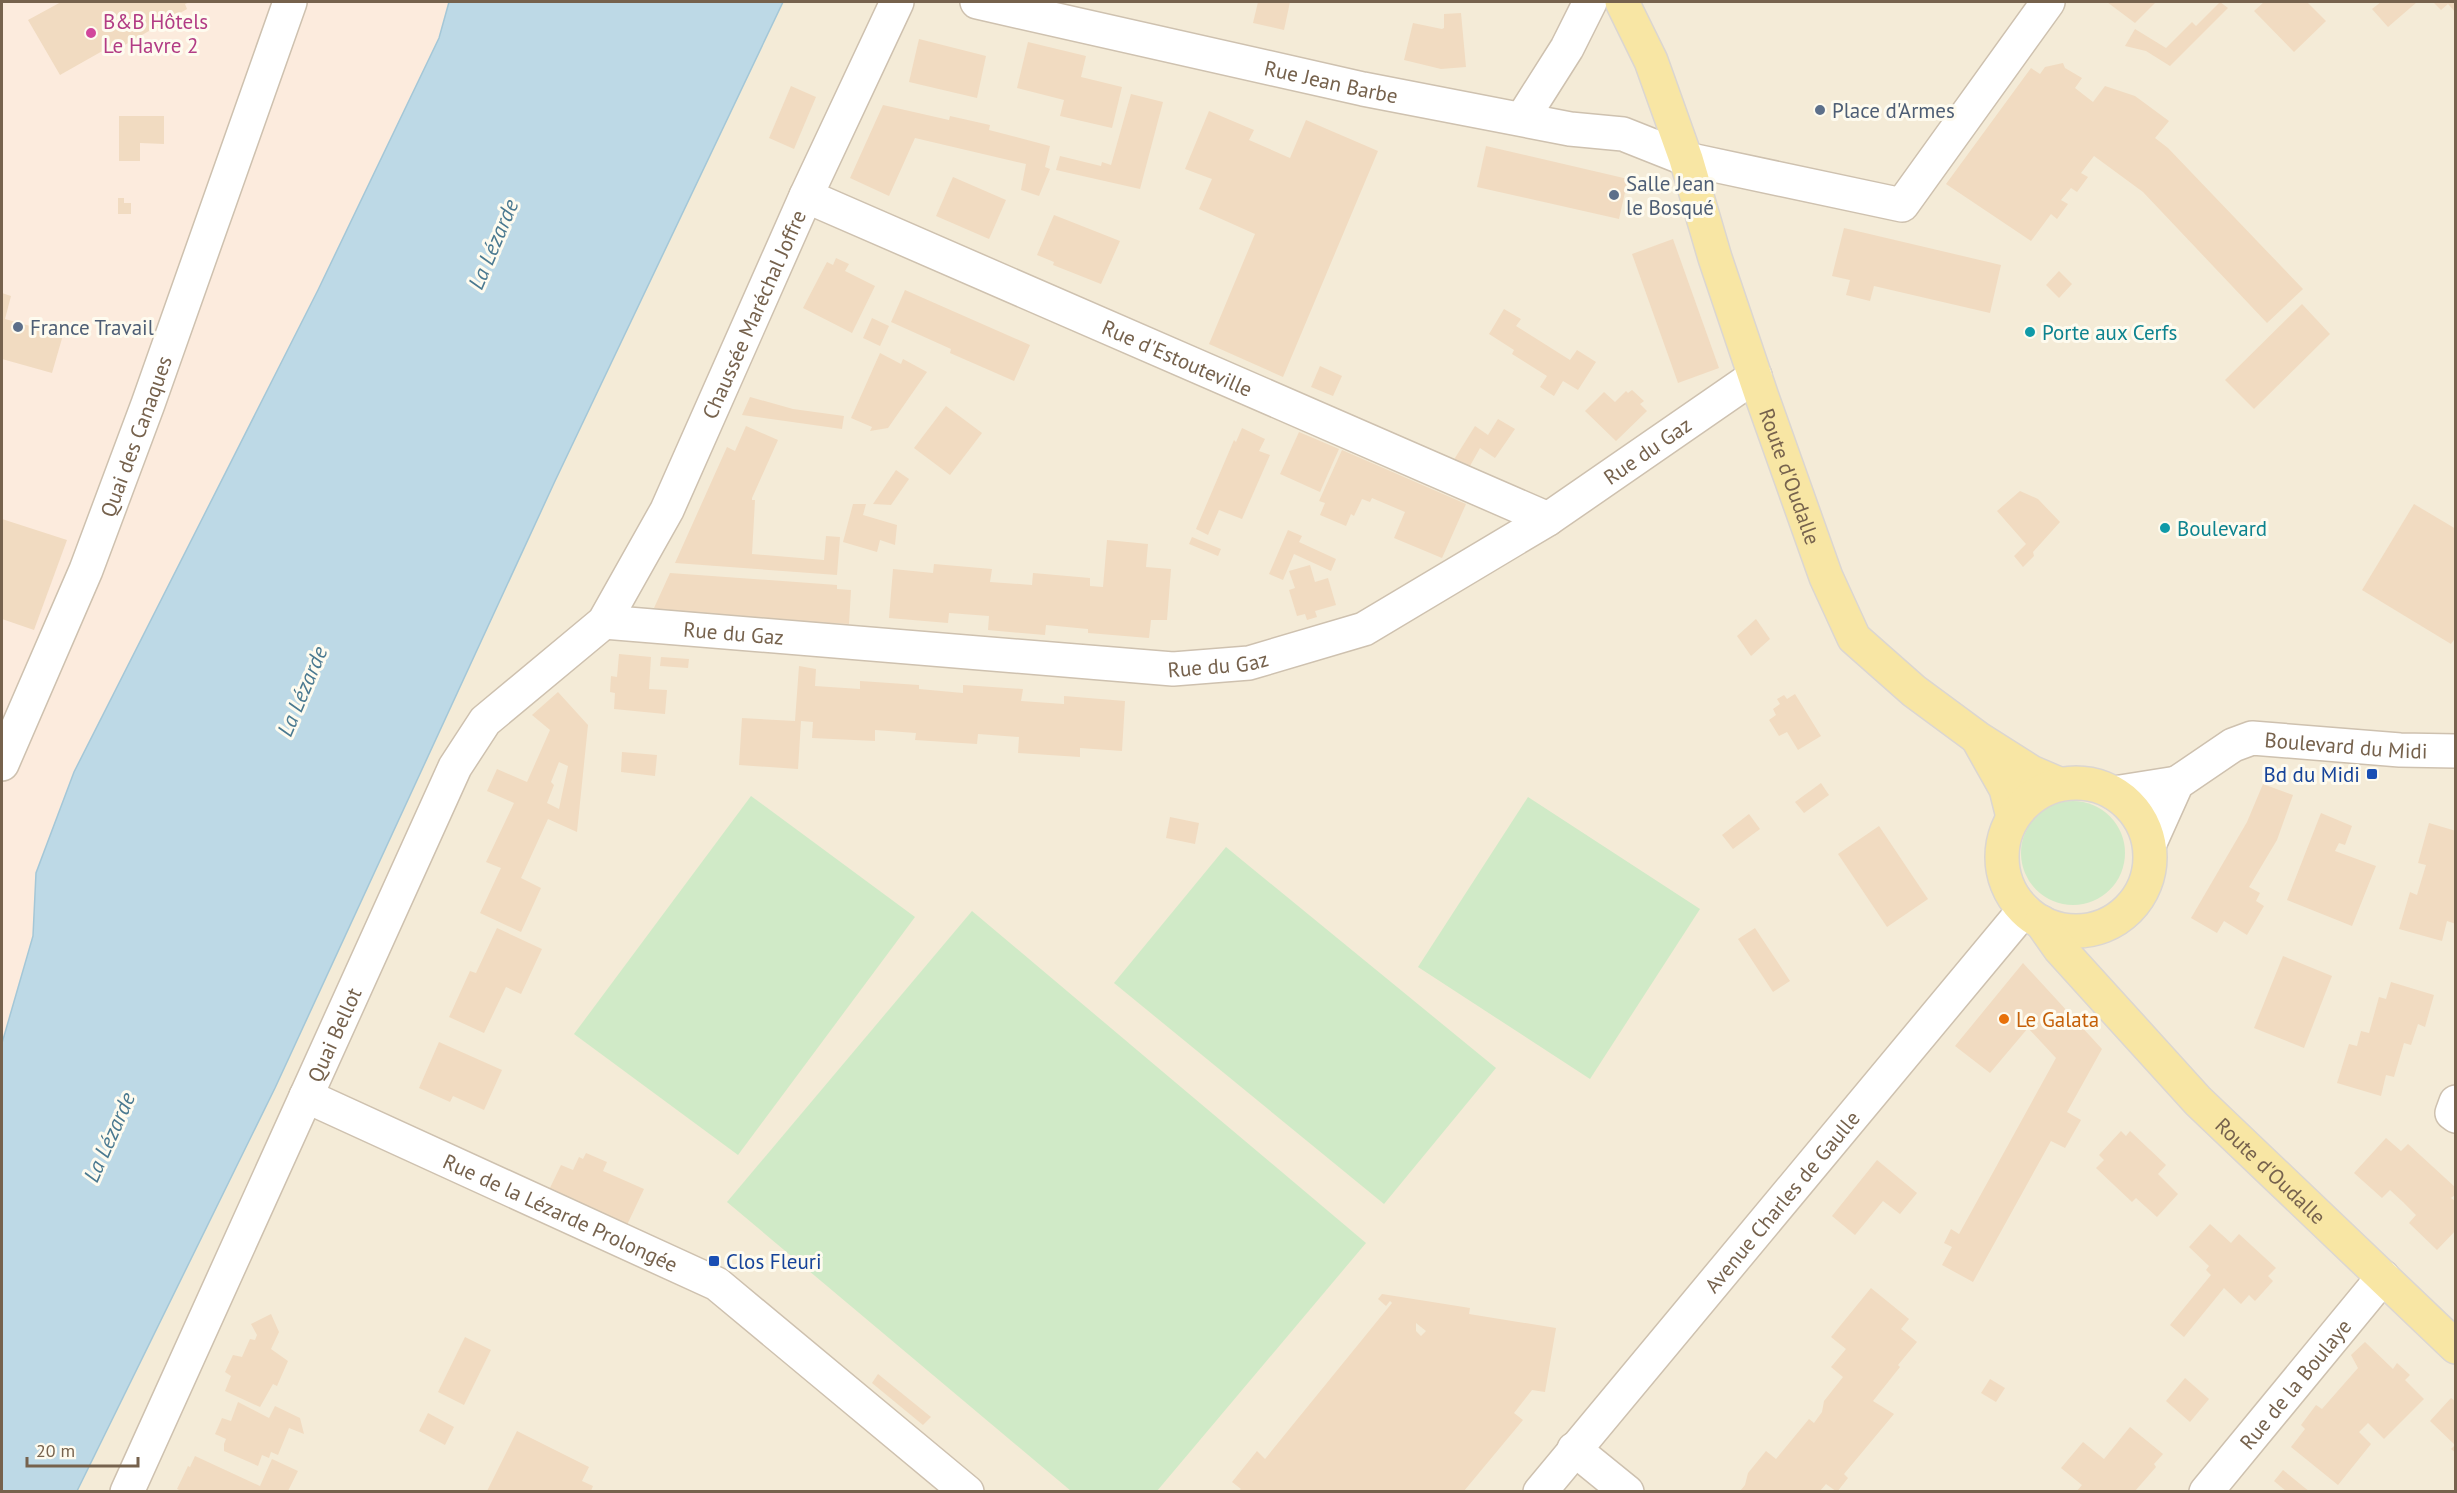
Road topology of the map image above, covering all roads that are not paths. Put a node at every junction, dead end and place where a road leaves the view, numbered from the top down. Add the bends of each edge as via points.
1 (290, 2) edge
2 (897, 2) edge
3 (977, 2) edge
4 (1590, 2) edge
5 (1622, 2) edge
6 (2048, 2) edge
7 (1522, 119) junction
8 (1686, 159) junction
9 (806, 196) junction
10 (1755, 376) junction
11 (1548, 519) junction
12 (604, 622) junction
13 (1979, 739) junction
14 (2456, 751) edge
15 (2, 764) edge
16 (2177, 783) junction
17 (2060, 784) junction
18 (2114, 793) junction
19 (2013, 817) junction
20 (2150, 843) junction
21 (2032, 916) junction
22 (2096, 928) junction
23 (2094, 986) junction
24 (306, 1096) junction
25 (2456, 1102) edge
26 (2456, 1116) edge
27 (2384, 1277) junction
28 (2456, 1347) edge
29 (1574, 1449) junction
30 (127, 1491) edge
31 (967, 1491) edge
32 (1540, 1491) edge
33 (1627, 1491) edge
34 (2206, 1491) edge

1 - 15 street, Quai des Canaques via 95,548
2 - 9 street, Chaussée Maréchal Joffre
3 - 7 street, Rue Jean Barbe via 1363,90
4 - 7 street
5 - 8 main road, Route d'Oudalle via 1651,61
6 - 8 street via 1902,205
7 - 8 street, Rue Jean Barbe via 1623,134
8 - 10 main road, Route d'Oudalle
9 - 11 street, Rue d'Estouteville
9 - 12 street, Chaussée Maréchal Joffre via 667,510
10 - 11 street, Rue du Gaz
10 - 13 main road, Route d'Oudalle via 1826,577 1854,638 1914,691
11 - 12 street, Rue du Gaz via 1364,629 1249,663 1173,669
12 - 24 street, Quai Bellot via 485,721 455,767
13 - 17 main road, Route d'Oudalle via 2031,772
13 - 19 main road, Route d'Oudalle via 2006,789
14 - 16 street, Boulevard du Midi via 2252,738 2233,745
16 - 18 street, Boulevard du Midi
16 - 20 street
17 - 18 main road via 2097,785
17 - 19 main road via 2042,790
18 - 20 main road via 2134,811
19 - 21 main road via 2004,836 2004,875 2012,893
20 - 22 main road via 2150,870 2140,896 2121,916
21 - 22 main road via 2059,929
21 - 23 main road, Route d'Oudalle
21 - 29 street, Avenue Charles de Gaulle
22 - 23 main road
23 - 27 main road, Route d'Oudalle via 2198,1101
24 - 30 street, Quai Bellot
24 - 31 street, Rue de la Lézarde Prolongée via 717,1284
25 - 26 street via 2452,1113
27 - 28 main road, Route d'Oudalle
27 - 34 street, Rue de la Boulaye
29 - 32 street, Avenue Charles de Gaulle
29 - 33 street

